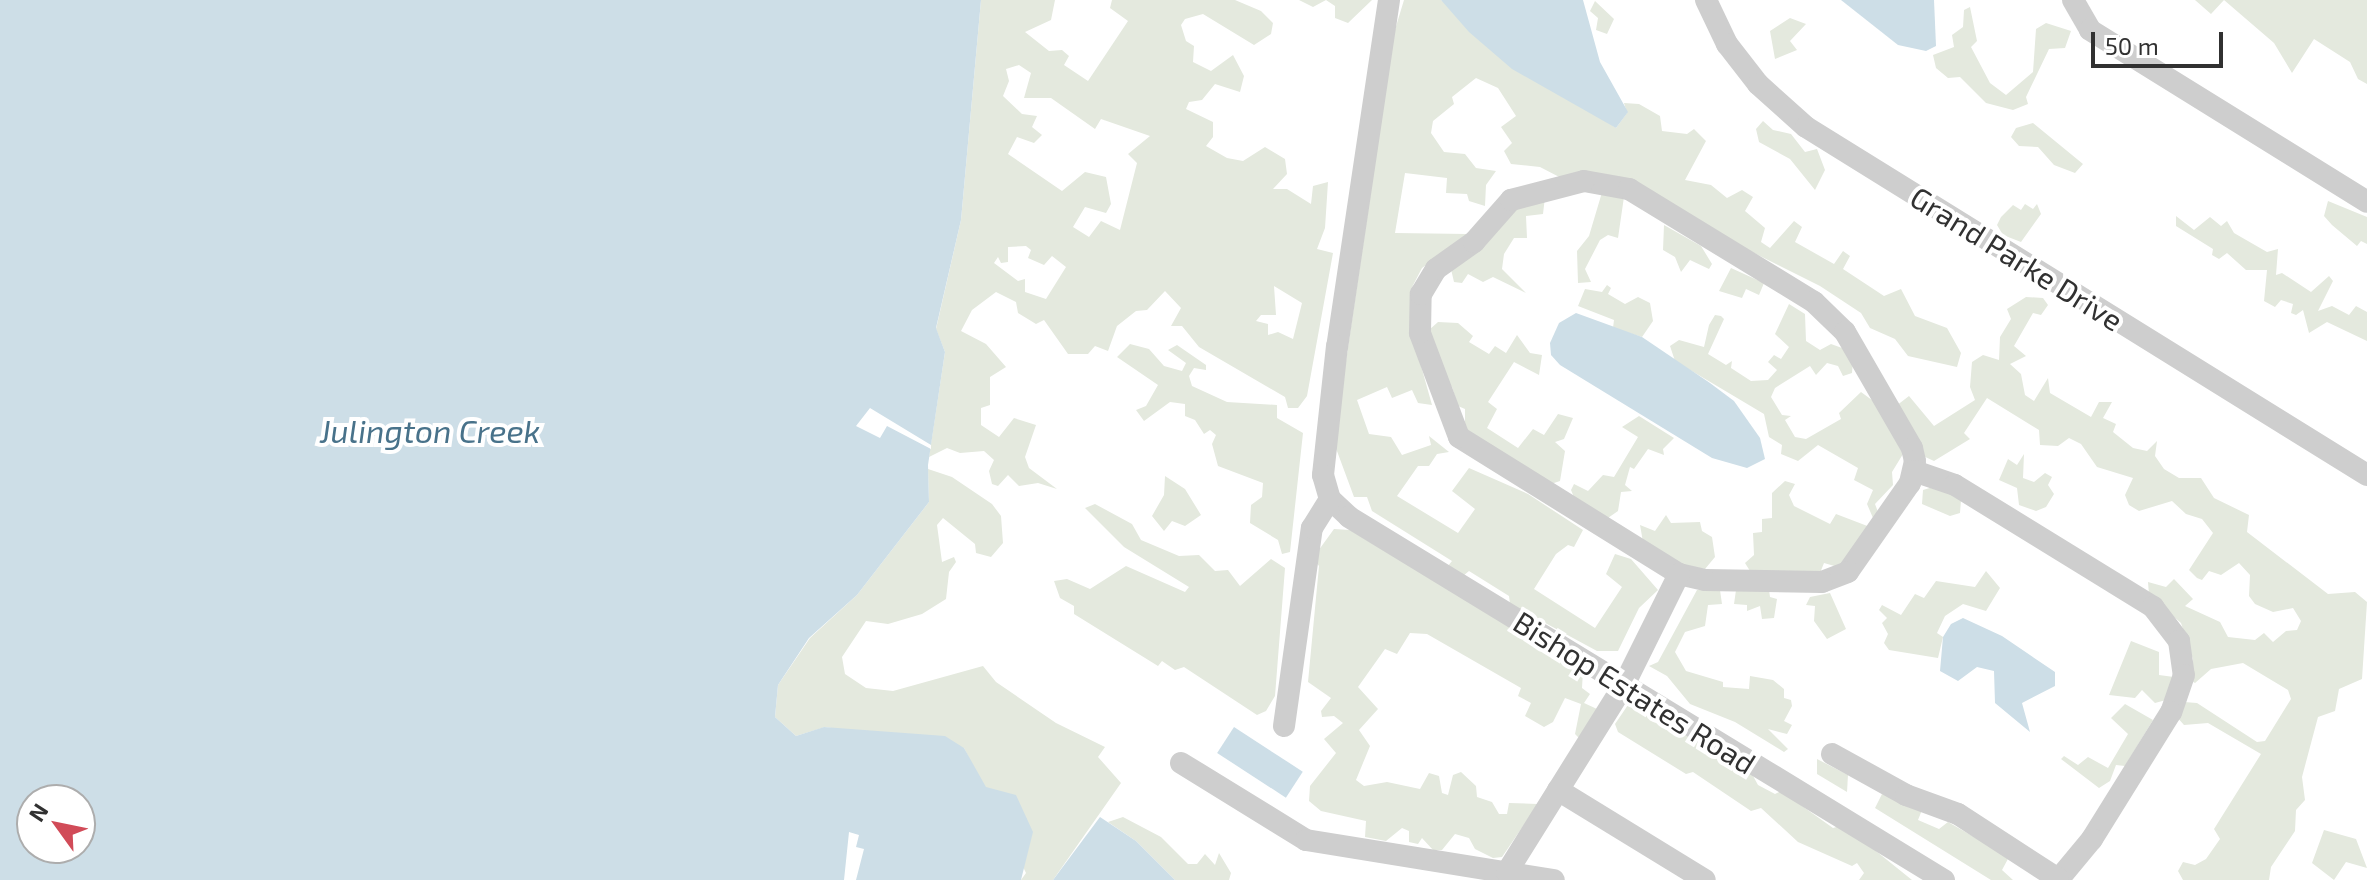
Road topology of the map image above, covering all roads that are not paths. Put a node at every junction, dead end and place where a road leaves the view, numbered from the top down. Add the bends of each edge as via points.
1 (1389, 0) edge
2 (1706, 0) edge
3 (2073, 0) edge
4 (2367, 202) edge
5 (1914, 471) junction
6 (2367, 475) edge
7 (1330, 499) junction
8 (1679, 574) junction
9 (1624, 685) junction
10 (1284, 726) dead end
11 (1832, 754) dead end
12 (1181, 763) dead end
13 (1558, 790) junction
14 (1507, 872) junction
15 (2058, 879) edge
16 (1554, 880) edge
17 (1705, 880) edge
18 (1944, 880) edge

1 - 7 street via 1337,346 1323,475
2 - 6 street, Grand Parke Drive via 1727,44 1758,84 1806,127
3 - 4 street via 2090,30
5 - 8 street via 1857,564 1839,578 1705,580
5 - 8 street via 1912,448 1874,379 1845,332 1814,302 1618,184 1584,181 1523,194 1501,208 1474,242 1436,269 1421,294 1420,333 1447,416 1470,446
5 - 15 street via 1955,485 2153,607 2179,641 2184,675 2171,712 2092,839
7 - 9 street, Bishop Estates Road via 1349,517
7 - 10 street via 1312,528
8 - 9 street
9 - 13 street
9 - 18 street, Bishop Estates Road
11 - 15 street via 1895,790 1958,814
12 - 14 street via 1306,840
13 - 14 street
13 - 17 street
14 - 16 street

